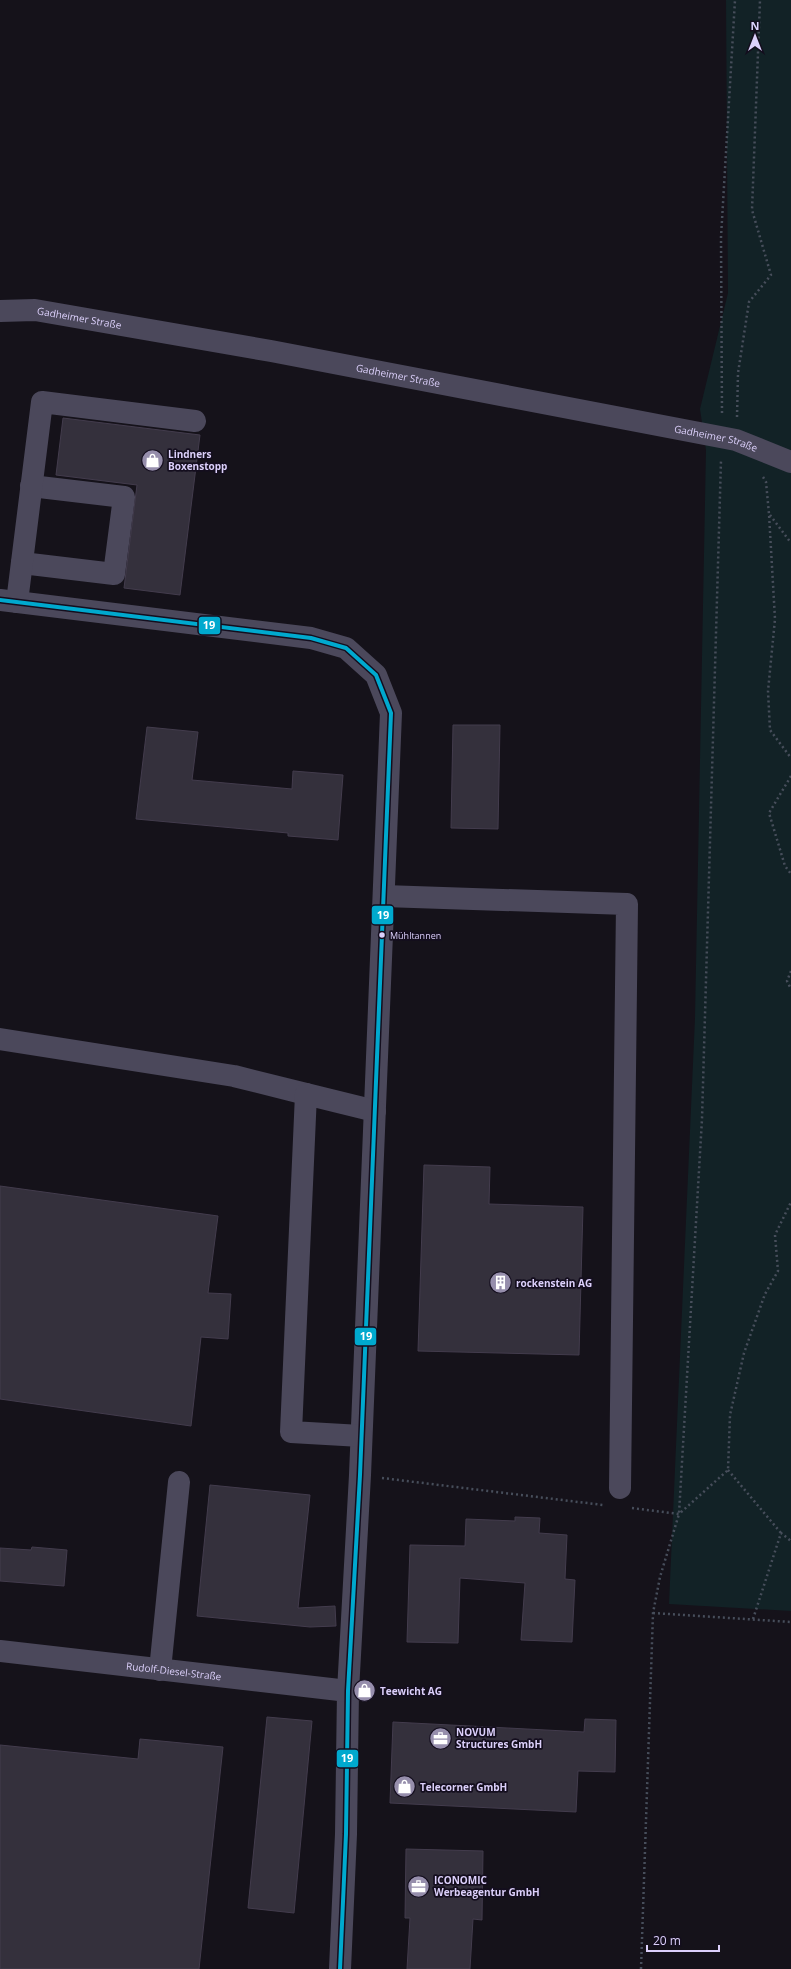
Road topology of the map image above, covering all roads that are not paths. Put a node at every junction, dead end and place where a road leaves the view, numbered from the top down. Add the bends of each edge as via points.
1 (0, 311) edge
2 (195, 421) dead end
3 (791, 462) edge
4 (31, 486) junction
5 (22, 563) junction
6 (8, 601) edge
7 (384, 896) junction
8 (0, 1039) edge
9 (306, 1094) junction
10 (375, 1111) junction
11 (361, 1436) junction
12 (179, 1482) dead end
13 (618, 1500) road end
14 (0, 1651) edge
15 (160, 1670) junction
16 (348, 1691) junction
17 (340, 1969) edge

1 - 3 street, Gadheimer Straße via 35,310 256,348 729,439
2 - 4 street via 42,402
4 - 5 street
4 - 5 street via 124,498 114,574
5 - 6 street
6 - 7 street via 311,638 346,648 376,675 391,713
7 - 10 street
7 - 13 street via 627,904
8 - 9 street via 234,1076
9 - 10 street
9 - 11 street via 291,1432
10 - 11 street
11 - 16 street
12 - 15 street
14 - 15 street, Rudolf-Diesel-Straße
15 - 16 street, Rudolf-Diesel-Straße
16 - 17 street via 346,1834

